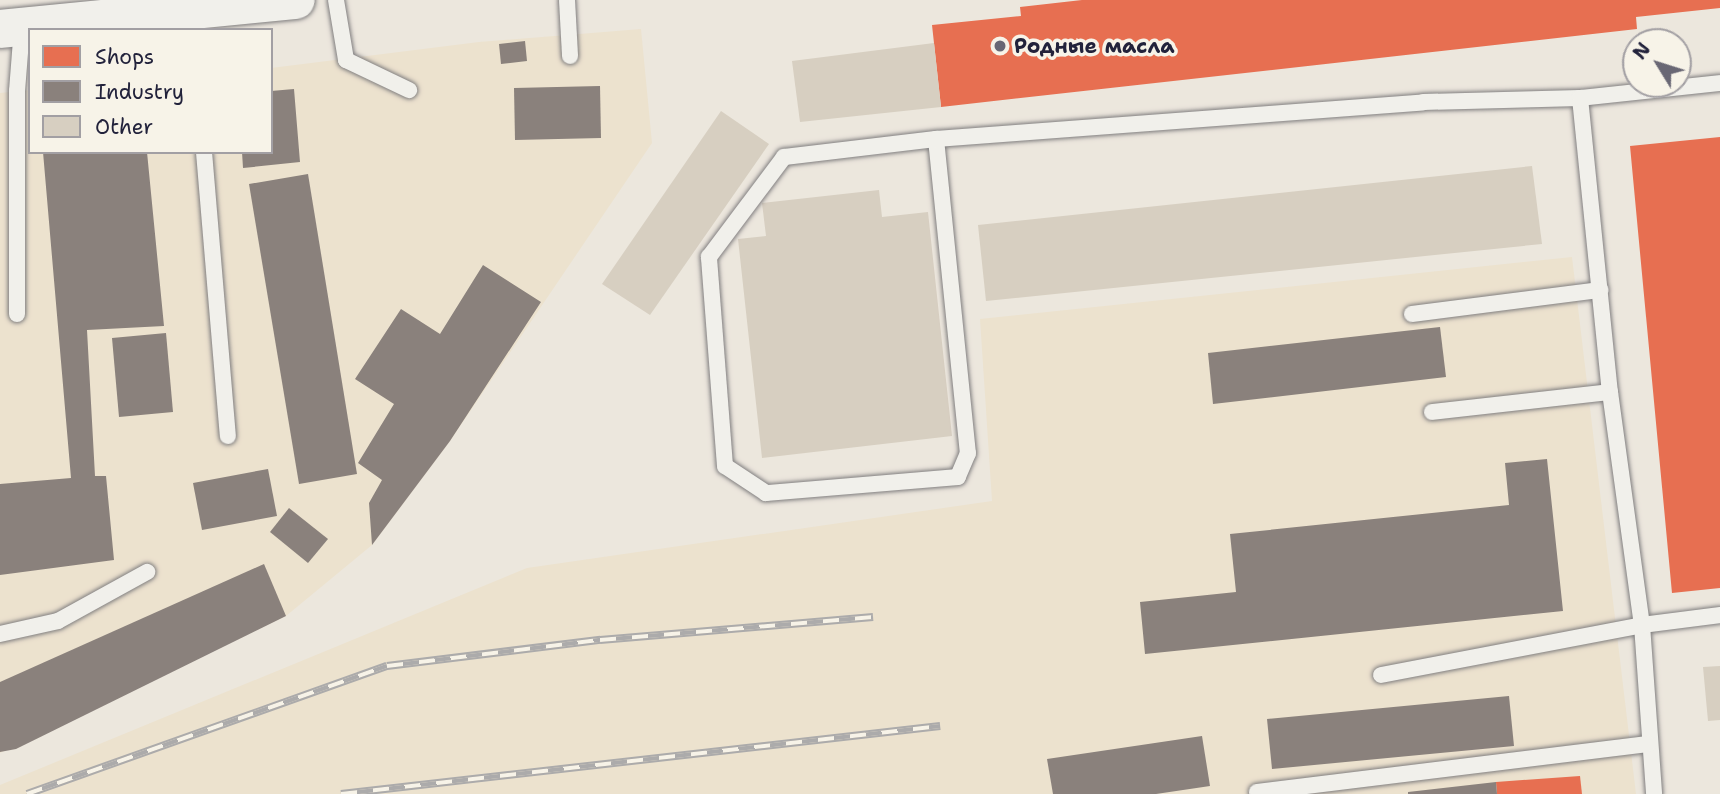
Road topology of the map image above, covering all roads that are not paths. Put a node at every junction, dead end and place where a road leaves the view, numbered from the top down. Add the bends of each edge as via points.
1 (336, 0) edge
2 (567, 0) edge
3 (273, 1) edge
4 (193, 20) edge
5 (11, 28) edge
6 (570, 56) dead end
7 (1720, 83) edge
8 (408, 90) dead end
9 (1580, 98) junction
10 (936, 139) junction
11 (204, 154) edge
12 (1600, 290) junction
13 (17, 314) dead end
14 (1412, 314) dead end
15 (1609, 392) junction
16 (1432, 412) dead end
17 (228, 436) dead end
18 (147, 572) dead end
19 (1720, 615) edge
20 (1642, 625) junction
21 (0, 634) edge
22 (1381, 675) dead end
23 (1648, 744) junction
24 (1257, 792) dead end
25 (1654, 794) edge

1 - 8 lane via 346,60
2 - 6 lane
3 - 4 street
4 - 5 street
5 - 13 lane via 17,92
7 - 9 lane
9 - 10 lane via 1423,102
9 - 12 lane
10 - 10 lane via 784,157 709,257 725,466 766,493 958,477 968,453
11 - 17 lane
12 - 14 lane
12 - 15 lane
15 - 16 lane
15 - 20 lane
18 - 21 lane via 58,621
19 - 20 lane
20 - 22 lane
20 - 23 lane
23 - 24 lane
23 - 25 lane

